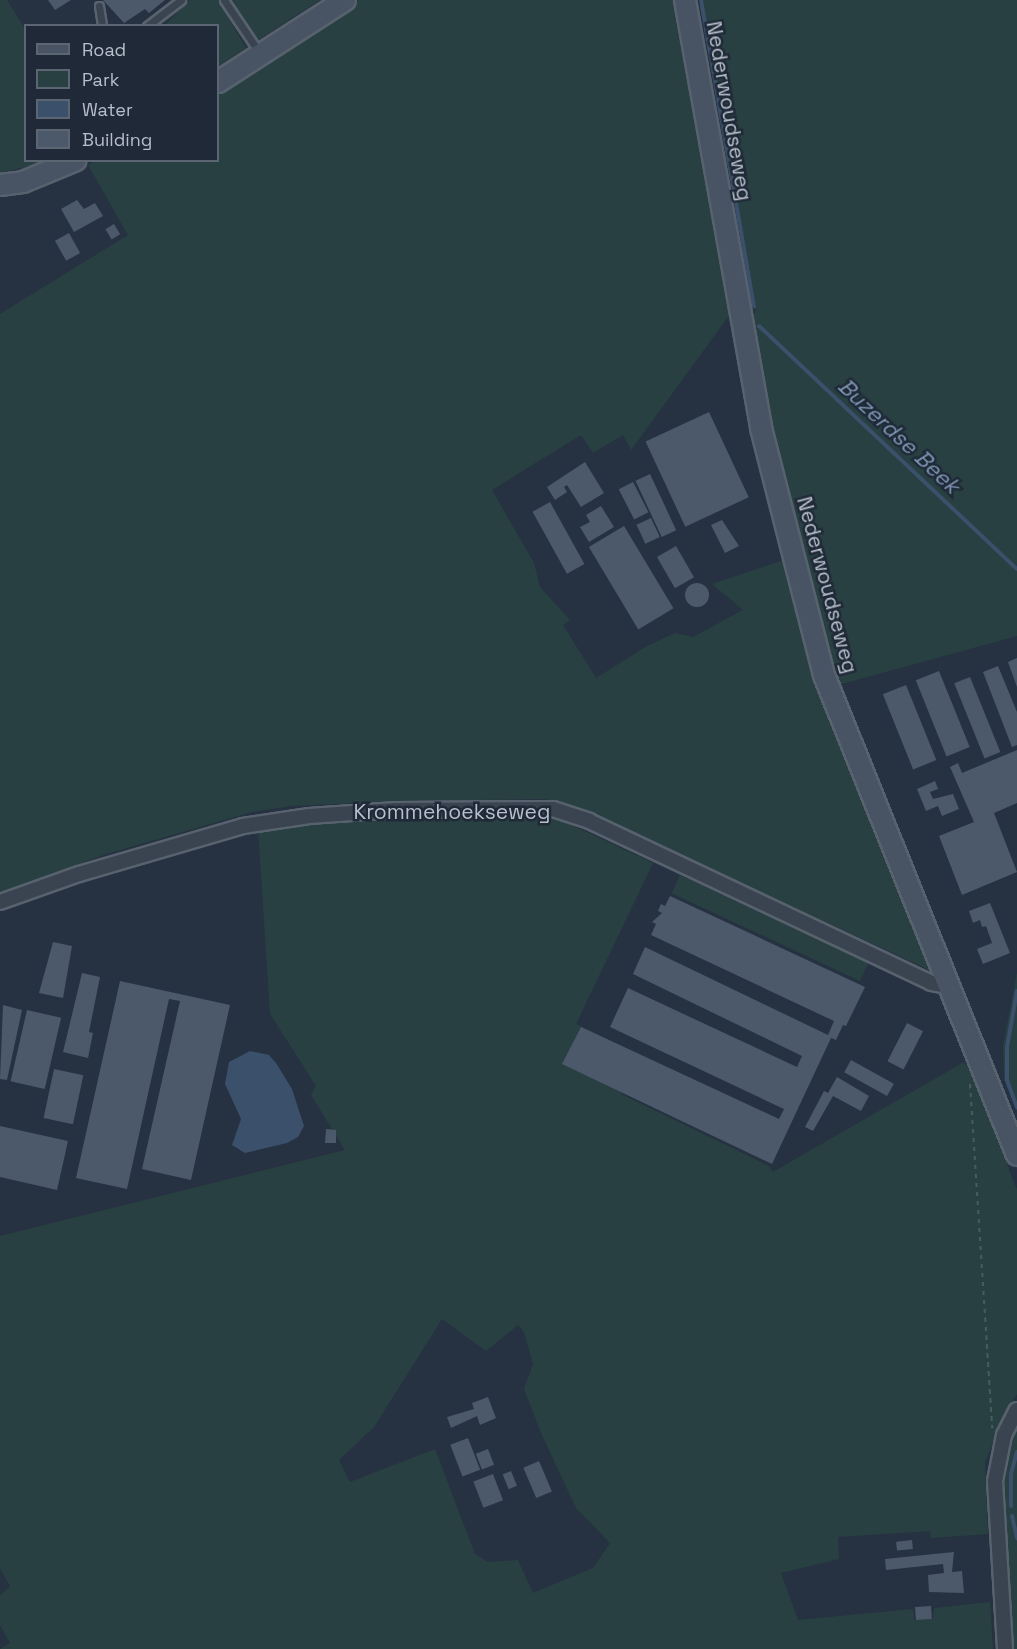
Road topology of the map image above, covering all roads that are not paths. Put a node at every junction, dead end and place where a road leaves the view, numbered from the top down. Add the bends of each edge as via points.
1 (181, 0) edge
2 (224, 0) edge
3 (345, 0) edge
4 (685, 0) edge
5 (99, 6) dead end
6 (102, 24) edge
7 (150, 24) edge
8 (261, 54) junction
9 (219, 81) edge
10 (71, 162) edge
11 (0, 185) edge
12 (0, 902) edge
13 (951, 987) junction
14 (1017, 1155) edge
15 (1017, 1410) edge
16 (1005, 1649) edge

1 - 7 lane
2 - 8 lane
3 - 8 street
4 - 13 street, Nederwoudseweg via 761,428 824,675
5 - 6 lane
8 - 9 street
10 - 11 street via 23,182
12 - 13 street, Krommehoekseweg via 79,874 243,826 309,816 396,810 553,809 589,821 931,983
13 - 14 street, Nederwoudseweg
15 - 16 street via 1004,1435 995,1481

